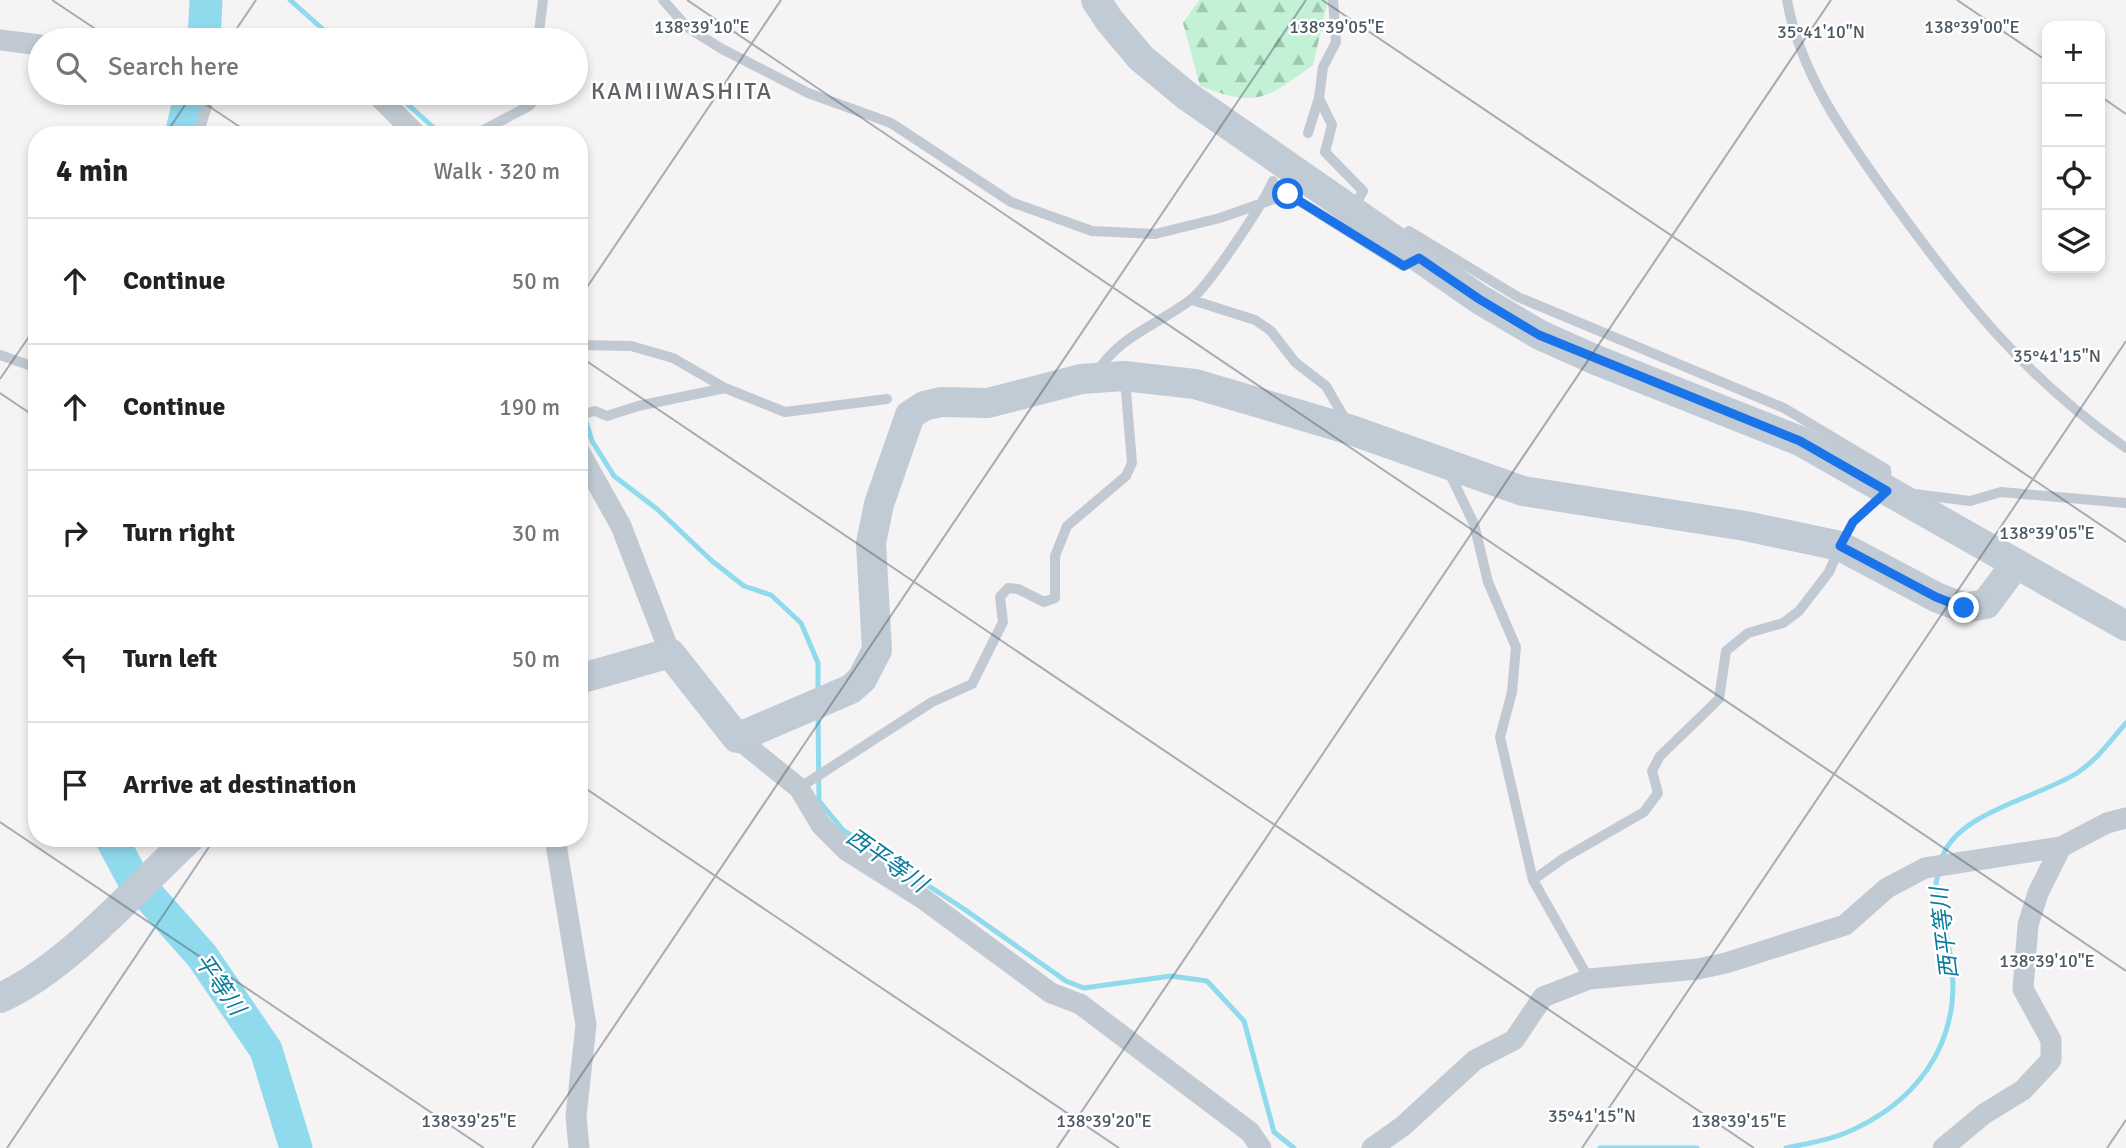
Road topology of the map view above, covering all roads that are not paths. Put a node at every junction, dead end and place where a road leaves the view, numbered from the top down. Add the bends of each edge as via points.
1 (543, 0) edge
2 (663, 0) edge
3 (1096, 0) edge
4 (1333, 0) edge
5 (1787, 0) edge
6 (540, 28) edge
7 (0, 40) edge
8 (28, 44) edge
9 (1319, 98) junction
10 (207, 105) edge
11 (387, 105) edge
12 (530, 105) edge
13 (201, 126) edge
14 (408, 126) edge
15 (491, 126) edge
16 (1308, 133) dead end
17 (1273, 181) dead end
18 (1265, 200) junction
19 (1352, 212) junction
20 (1409, 251) junction
21 (1192, 300) junction
22 (588, 345) edge
23 (0, 355) edge
24 (28, 365) edge
25 (1125, 376) junction
26 (1094, 378) junction
27 (725, 388) junction
28 (887, 399) dead end
29 (588, 413) edge
30 (1351, 430) junction
31 (2126, 448) edge
32 (1445, 464) junction
33 (588, 467) edge
34 (1887, 491) junction
35 (2126, 503) edge
36 (1840, 546) junction
37 (2015, 565) junction
38 (2126, 626) edge
39 (670, 653) junction
40 (588, 676) edge
41 (737, 737) junction
42 (802, 785) junction
43 (2126, 818) edge
44 (180, 847) edge
45 (556, 847) edge
46 (2061, 847) junction
47 (1533, 880) junction
48 (1589, 979) junction
49 (0, 998) edge
50 (579, 1148) edge
51 (1261, 1148) edge
52 (1371, 1148) edge
53 (1943, 1148) edge

1 - 6 lane
2 - 18 lane via 687,27 722,49 808,93 891,122 1011,202 1092,231 1155,233 1220,218
3 - 19 street via 1141,58 1187,96
4 - 9 lane via 1336,42 1323,67
5 - 31 lane via 1792,29 1815,83 1858,153 1950,281 2016,358 2078,414
7 - 8 street
9 - 16 lane
9 - 19 lane via 1332,125 1325,152 1363,191
10 - 13 lane
11 - 14 street
12 - 15 lane
17 - 18 lane
18 - 20 lane via 1288,194 1404,266
18 - 21 lane
19 - 20 street
20 - 34 street via 1539,335 1800,441
21 - 26 lane via 1116,347
21 - 30 lane via 1255,320 1271,331 1295,362 1326,386
22 - 27 lane via 631,346 673,358
23 - 24 lane
25 - 26 street
25 - 30 street via 1195,384
25 - 42 lane via 1132,463 1126,476 1067,526 1055,556 1055,598 1044,602 1008,588 1000,597 1003,622 972,684 932,702
26 - 41 street via 988,403 941,402 910,415 879,503 871,543 877,636 874,659 851,689
27 - 28 lane via 785,412
27 - 29 lane via 607,416
30 - 32 street
32 - 36 street via 1523,491
32 - 47 lane via 1474,524 1488,582 1516,648 1500,737
33 - 39 street via 621,526
34 - 35 lane via 1970,501 2001,492
34 - 37 street
36 - 37 street via 1964,608 1986,604
36 - 47 lane via 1829,572 1799,611 1783,623 1748,633 1726,651 1719,699 1660,757 1652,771 1658,793 1644,812
37 - 38 street
39 - 40 street
39 - 41 street
41 - 42 street
42 - 51 street via 821,825 846,850 922,898 1051,993 1080,1004 1250,1132
43 - 46 street
44 - 49 street via 60,959
45 - 50 street via 586,1025 576,1116
46 - 48 street via 1927,867 1887,888 1845,925 1698,969
46 - 53 street via 2038,892 2028,925 2023,989 2051,1040 2051,1060 2023,1090
47 - 48 lane
48 - 52 street via 1543,998 1514,1040 1475,1060 1403,1126

